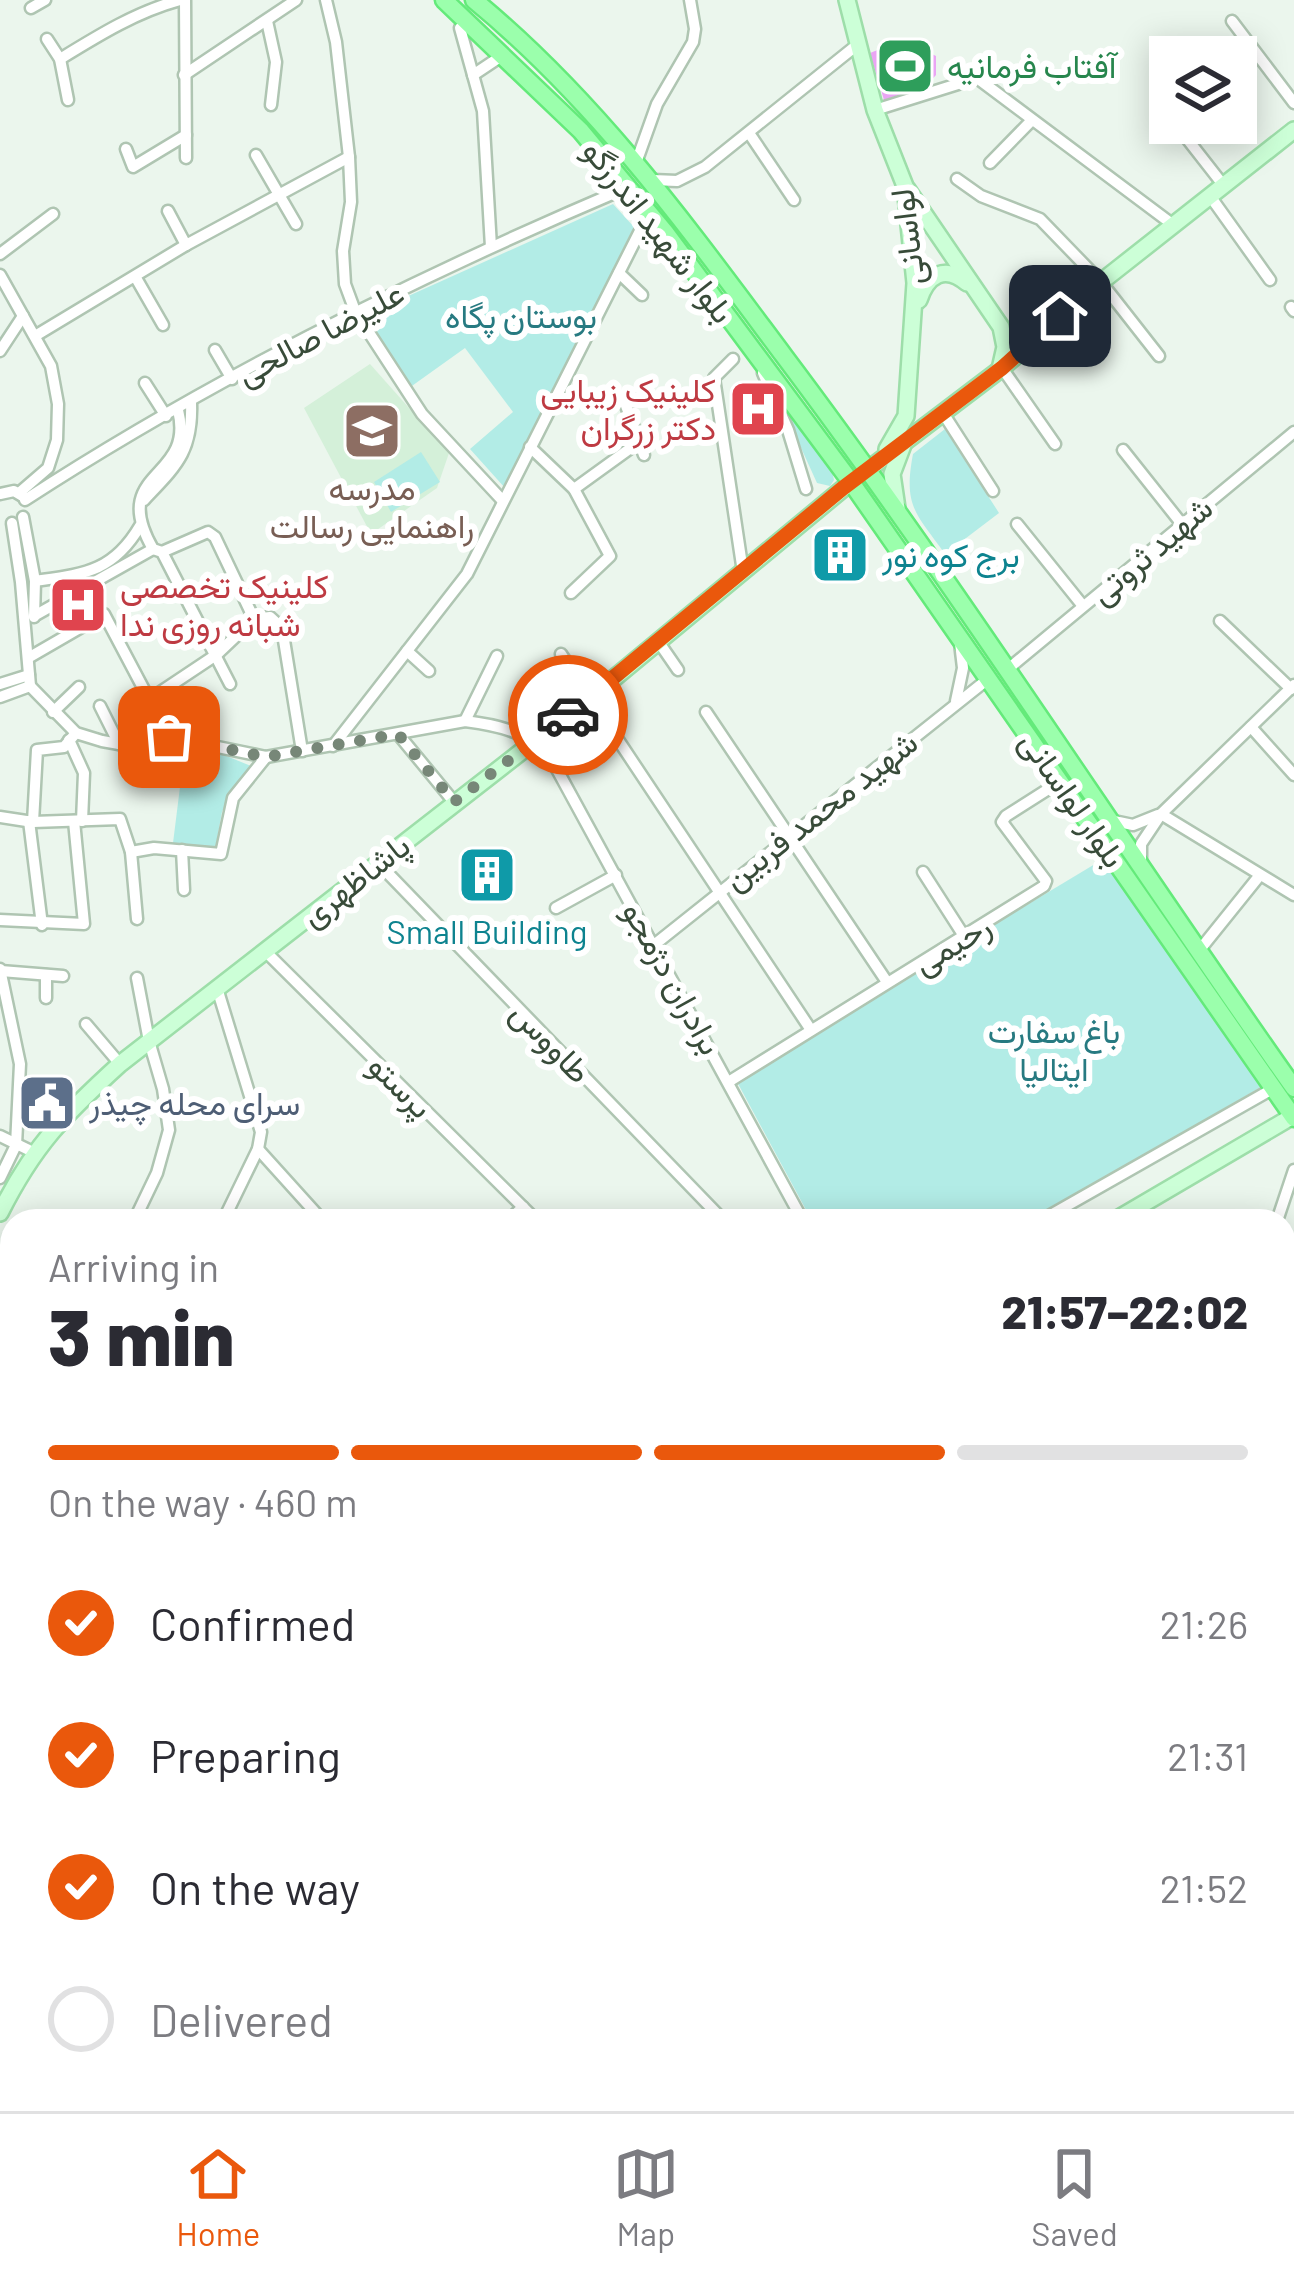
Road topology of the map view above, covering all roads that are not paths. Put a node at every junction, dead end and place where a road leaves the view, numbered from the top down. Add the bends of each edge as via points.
1 (45, 0) edge
2 (183, 0) edge
3 (296, 0) edge
4 (326, 0) edge
5 (444, 0) edge
6 (478, 0) edge
7 (690, 0) edge
8 (847, 0) edge
9 (28, 3) edge
10 (154, 3) edge
11 (267, 21) junction
12 (1232, 21) dead end
13 (460, 28) dead end
14 (47, 39) dead end
15 (857, 45) junction
16 (503, 55) junction
17 (60, 59) junction
18 (184, 75) junction
19 (473, 75) junction
20 (68, 100) dead end
21 (1294, 103) edge
22 (271, 105) dead end
23 (874, 110) junction
24 (1032, 120) junction
25 (1294, 130) edge
26 (749, 133) junction
27 (186, 134) junction
28 (1189, 144) edge
29 (126, 148) dead end
30 (256, 155) dead end
31 (349, 157) junction
32 (187, 158) dead end
33 (637, 160) junction
34 (990, 163) dead end
35 (957, 179) dead end
36 (652, 180) junction
37 (905, 187) junction
38 (626, 188) junction
39 (1217, 192) junction
40 (279, 194) junction
41 (794, 200) dead end
42 (167, 212) dead end
43 (53, 214) dead end
44 (648, 215) junction
45 (296, 224) dead end
46 (1172, 224) junction
47 (186, 245) junction
48 (491, 247) junction
49 (0, 254) edge
50 (619, 273) junction
51 (0, 275) edge
52 (136, 278) junction
53 (726, 278) junction
54 (1270, 280) dead end
55 (1101, 282) junction
56 (708, 291) junction
57 (977, 294) junction
58 (642, 295) dead end
59 (356, 311) junction
60 (23, 316) junction
61 (1060, 316) junction
62 (163, 325) dead end
63 (1000, 327) junction
64 (35, 336) junction
65 (912, 345) junction
66 (215, 350) dead end
67 (0, 351) edge
68 (754, 353) junction
69 (1159, 356) dead end
70 (733, 359) dead end
71 (1000, 370) junction
72 (232, 380) junction
73 (145, 383) dead end
74 (191, 403) junction
75 (625, 403) dead end
76 (172, 413) junction
77 (943, 413) junction
78 (906, 416) junction
79 (929, 424) junction
80 (1294, 432) edge
81 (57, 440) junction
82 (639, 442) junction
83 (904, 442) junction
84 (1055, 444) dead end
85 (530, 448) junction
86 (1123, 450) dead end
87 (644, 455) dead end
88 (80, 465) junction
89 (869, 469) junction
90 (851, 482) junction
91 (806, 488) dead end
92 (574, 489) junction
93 (993, 491) dead end
94 (0, 494) edge
95 (22, 497) junction
96 (503, 501) junction
97 (138, 506) junction
98 (898, 512) junction
99 (12, 520) edge
100 (880, 524) junction
101 (1017, 524) dead end
102 (1181, 524) junction
103 (140, 526) junction
104 (158, 551) junction
105 (743, 572) junction
106 (35, 581) junction
107 (572, 593) dead end
108 (1083, 607) junction
109 (34, 616) junction
110 (254, 619) junction
111 (1220, 621) dead end
112 (27, 637) junction
113 (960, 640) junction
114 (658, 641) junction
115 (406, 651) junction
116 (561, 654) dead end
117 (216, 656) junction
118 (497, 656) dead end
119 (28, 658) junction
120 (1008, 669) junction
121 (678, 670) dead end
122 (429, 671) dead end
123 (988, 679) junction
124 (29, 681) junction
125 (0, 684) edge
126 (230, 684) dead end
127 (79, 687) dead end
128 (1292, 687) edge
129 (0, 697) edge
130 (150, 699) junction
131 (589, 699) junction
132 (955, 704) junction
133 (100, 706) dead end
134 (52, 712) junction
135 (706, 712) dead end
136 (465, 721) junction
137 (1251, 727) junction
138 (398, 734) junction
139 (73, 736) junction
140 (169, 737) junction
141 (535, 740) junction
142 (119, 744) junction
143 (333, 746) junction
144 (302, 752) junction
145 (266, 757) junction
146 (1294, 775) edge
147 (1061, 781) junction
148 (454, 802) junction
149 (1104, 814) junction
150 (1161, 814) junction
151 (0, 817) edge
152 (78, 821) junction
153 (31, 822) junction
154 (788, 835) junction
155 (182, 850) junction
156 (131, 853) junction
157 (378, 863) junction
158 (1142, 870) junction
159 (923, 872) dead end
160 (616, 875) junction
161 (1260, 875) junction
162 (184, 890) dead end
163 (719, 890) junction
164 (1294, 895) edge
165 (556, 908) dead end
166 (137, 919) dead end
167 (0, 920) edge
168 (42, 925) junction
169 (964, 936) junction
170 (654, 945) junction
171 (265, 951) junction
172 (1198, 952) junction
173 (0, 970) edge
174 (46, 975) junction
175 (64, 976) dead end
176 (137, 978) dead end
177 (886, 982) junction
178 (217, 988) junction
179 (46, 998) dead end
180 (86, 1024) dead end
181 (811, 1030) junction
182 (149, 1041) junction
183 (120, 1064) junction
184 (730, 1081) junction
185 (1274, 1088) junction
186 (1294, 1088) edge
187 (18, 1105) junction
188 (1293, 1117) edge
189 (58, 1120) junction
190 (0, 1136) edge
191 (24, 1148) junction
192 (258, 1149) junction
193 (1294, 1170) edge
194 (0, 1178) edge
195 (523, 1207) edge
196 (1136, 1208) edge
197 (1, 1209) edge
198 (140, 1209) edge
199 (229, 1209) edge
200 (312, 1209) edge
201 (712, 1209) edge
202 (794, 1209) edge
203 (1061, 1209) edge
204 (1281, 1209) edge

1 - 9 street
2 - 10 street
2 - 18 street
3 - 11 street
4 - 31 street
5 - 16 main road, بلوار شهید اندرزگو
6 - 33 main road, بلوار شهید اندرزگو
7 - 33 street via 693,42
8 - 15 main road, لواسانی
10 - 17 street
11 - 18 street
11 - 22 street via 276,62
12 - 21 street
13 - 19 street
14 - 17 street
15 - 23 main road, لواسانی
15 - 26 street
16 - 19 street
16 - 38 main road, بلوار شهید اندرزگو
17 - 20 street
18 - 27 street
19 - 48 street
23 - 24 street via 973,78
23 - 37 main road, لواسانی
24 - 34 street
24 - 46 street
25 - 39 main road
26 - 36 street via 677,181
26 - 41 street
27 - 29 street via 133,167
27 - 32 street
28 - 39 street
30 - 40 street
31 - 40 street
31 - 59 street via 343,251
33 - 36 main road, بلوار شهید اندرزگو
35 - 55 street via 1040,219
36 - 53 main road, بلوار شهید اندرزگو
37 - 57 main road
37 - 65 main road, لواسانی
38 - 44 main road, بلوار شهید اندرزگو
38 - 48 street, علیرضا صالحی
39 - 46 main road
39 - 54 street
40 - 45 street
40 - 47 street
42 - 47 street
43 - 49 street
44 - 50 street
44 - 56 main road, بلوار شهید اندرزگو
46 - 55 main road
47 - 52 street
48 - 59 street, علیرضا صالحی
50 - 58 street
50 - 85 street
51 - 60 street
52 - 62 street
52 - 64 street
53 - 56 main road via 724,292
53 - 89 main road, بلوار شهید اندرزگو
55 - 61 main road
55 - 69 street
56 - 68 main road, بلوار شهید اندرزگو
57 - 63 main road
57 - 65 main road via 952,273 933,276 921,294
59 - 72 street, علیرضا صالحی
59 - 96 street via 422,414
60 - 64 street
60 - 67 street
61 - 63 main road via 1032,336
61 - 71 main road
63 - 71 main road
64 - 81 street via 51,366
65 - 78 main road, لواسانی
66 - 72 street
68 - 90 main road, بلوار شهید اندرزگو
68 - 91 street
70 - 105 street via 714,378
71 - 77 main road
71 - 84 street
72 - 74 street, علیرضا صالحی
73 - 76 street
74 - 76 street, علیرضا صالحی
74 - 97 street via 187,448
75 - 82 street
76 - 88 street, علیرضا صالحی
76 - 97 street via 182,438
77 - 79 main road
77 - 93 street
78 - 79 main road via 914,426
78 - 89 main road, لواسانی
79 - 83 main road
80 - 102 street, شهید ثروتی
81 - 88 street via 62,467
81 - 95 street via 42,476
82 - 87 street
82 - 92 street
83 - 89 main road
83 - 98 main road via 892,474
85 - 92 street
85 - 96 street
86 - 102 street
88 - 95 street, علیرضا صالحی
89 - 90 main road
89 - 98 main road
90 - 100 main road, بلوار لواسانی
90 - 105 main road, پاشاظهری
92 - 107 street via 610,556
94 - 95 street
95 - 99 street
96 - 115 street via 467,574
97 - 103 street
98 - 100 main road via 887,512
98 - 120 main road
99 - 106 street
99 - 112 street
100 - 113 main road, بلوار لواسانی
101 - 108 street
102 - 108 street, شهید ثروتی
103 - 104 street
103 - 106 street via 103,567
104 - 109 street
104 - 110 street via 208,532
104 - 117 street
105 - 114 main road, پاشاظهری
106 - 109 street
108 - 120 street, شهید ثروتی
109 - 112 street
110 - 117 street
110 - 144 street via 270,617 282,628
111 - 128 street
112 - 119 street
113 - 123 main road, بلوار لواسانی
113 - 132 street
114 - 121 street
114 - 131 main road, پاشاظهری
115 - 122 street
115 - 143 street
116 - 131 street
117 - 126 street
117 - 130 street
118 - 136 street
119 - 124 street
119 - 130 street via 104,614
120 - 149 main road
123 - 132 street, شهید محمد فربین
123 - 147 main road, بلوار لواسانی
124 - 125 street
124 - 129 street
124 - 134 street
127 - 134 street
128 - 137 street
130 - 140 street
131 - 141 main road, پاشاظهری
131 - 163 street
132 - 154 street, شهید محمد فربین
133 - 142 street
134 - 139 street
135 - 154 street
136 - 138 street
136 - 141 street
137 - 146 street
137 - 150 street
138 - 143 street
138 - 148 street
139 - 142 street
139 - 152 street via 84,773
139 - 153 street via 64,747 38,750
140 - 142 street
140 - 145 street
141 - 148 main road, پاشاظهری
141 - 160 street, برادران دژمجو
143 - 144 street
144 - 145 street
145 - 155 street via 233,798 220,854
147 - 169 street, رحیمی via 1002,822 1044,886
147 - 185 main road, بلوار لواسانی
148 - 157 main road, پاشاظهری
149 - 150 street via 1133,825
149 - 158 main road
150 - 158 street via 1142,844
150 - 161 street
151 - 153 street
152 - 153 street
152 - 156 street via 120,819
152 - 168 street via 84,924
153 - 168 street
154 - 163 street, شهید محمد فربین
154 - 177 street
155 - 156 street
155 - 162 street
156 - 166 street
157 - 171 main road, پاشاظهری
157 - 201 street, طاووس
158 - 172 main road
159 - 169 street
160 - 165 street
160 - 170 street, برادران دژمجو
161 - 164 street
161 - 172 street
163 - 170 street, شهید محمد فربین
163 - 181 street
167 - 168 street
169 - 177 street, رحیمی
170 - 184 street, برادران دژمجو
171 - 178 main road, پاشاظهری
171 - 195 street, پرستو
172 - 186 main road
173 - 174 street
173 - 187 street via 19,1052
174 - 175 street
174 - 179 street
176 - 182 street
177 - 181 street, رحیمی
178 - 182 main road, پاشاظهری
178 - 192 street via 257,1107
180 - 183 street
181 - 184 street, رحیمی
182 - 183 main road, پاشاظهری
182 - 198 street via 169,1130
183 - 189 main road, پاشاظهری
184 - 202 street, برادران دژمجو
185 - 188 main road, بلوار لواسانی
185 - 203 street
187 - 189 street via 33,1123
187 - 191 street
188 - 196 main road
189 - 191 main road, پاشاظهری
190 - 191 street
191 - 194 street
191 - 197 main road, پاشاظهری
192 - 199 street
192 - 200 street
193 - 204 street

